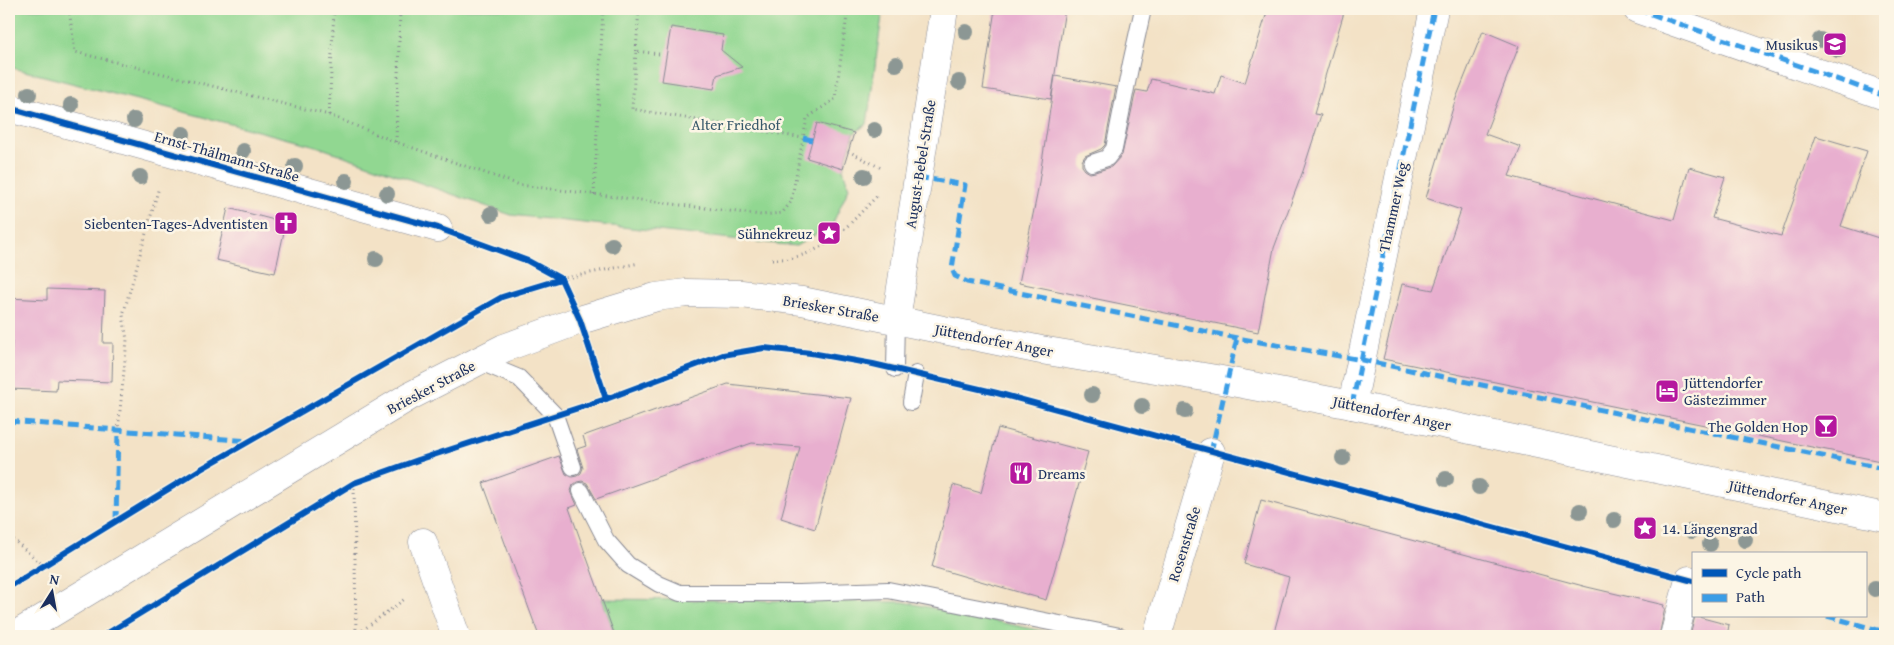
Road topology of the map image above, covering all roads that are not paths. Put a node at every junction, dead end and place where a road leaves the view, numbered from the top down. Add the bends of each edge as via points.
1 (944, 9) edge
2 (1144, 9) edge
3 (1434, 9) edge
4 (1638, 9) edge
5 (1885, 96) edge
6 (9, 108) edge
7 (1092, 163) dead end
8 (438, 228) dead end
9 (896, 320) junction
10 (478, 361) junction
11 (895, 369) dead end
12 (916, 374) dead end
13 (911, 402) dead end
14 (1352, 405) junction
15 (1211, 452) dead end
16 (572, 467) dead end
17 (581, 491) dead end
18 (1885, 518) edge
19 (422, 542) dead end
20 (1689, 580) dead end
21 (14, 636) edge
22 (456, 636) edge
23 (1120, 636) edge
24 (1157, 636) edge
25 (1674, 636) edge

1 - 9 main road, August-Bebel-Straße
2 - 7 lane via 1114,149 1106,158
3 - 14 main road, Thammer Weg
4 - 5 main road
6 - 8 main road, Ernst-Thälmann-Straße
9 - 10 main road, Briesker Straße via 802,301 741,294 686,293 656,296 580,320
9 - 11 lane
9 - 14 main road, Jüttendorfer Anger via 1042,350
10 - 16 lane via 518,378 555,415
10 - 21 main road, Briesker Straße via 410,396
12 - 13 lane
14 - 18 main road, Jüttendorfer Anger
15 - 24 main road, Rosenstraße
17 - 23 lane via 606,540 628,565 680,593 888,590
19 - 22 main road
20 - 25 main road

